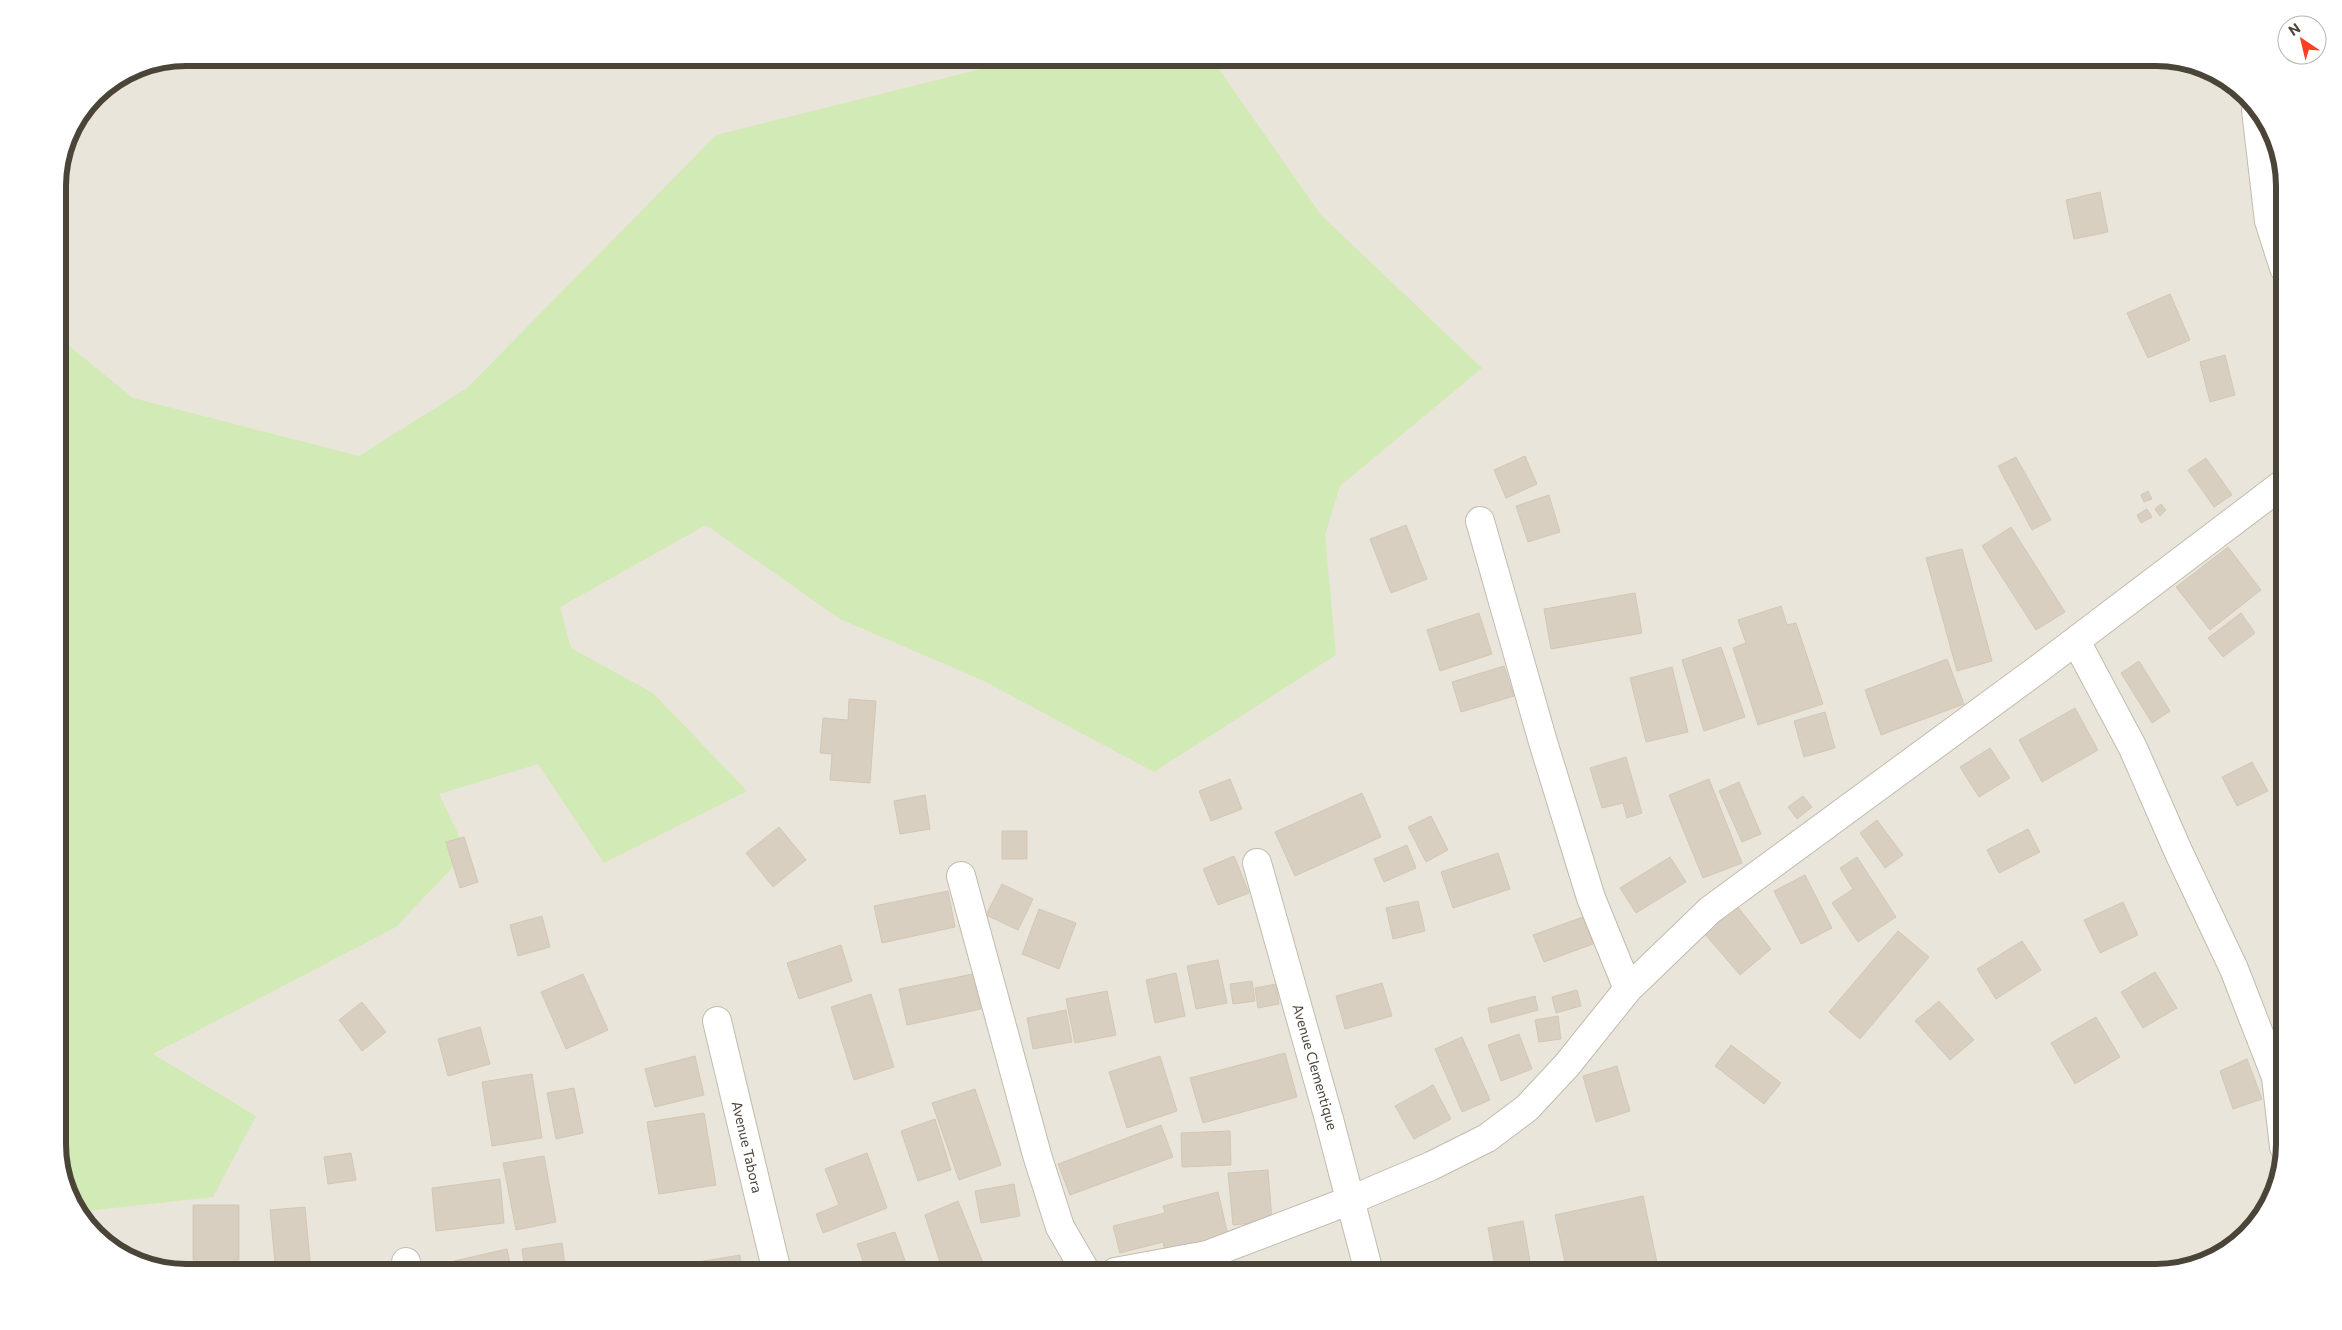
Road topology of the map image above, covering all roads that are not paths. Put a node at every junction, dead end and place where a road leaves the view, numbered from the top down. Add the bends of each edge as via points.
1 (2257, 122) edge
2 (2275, 240) edge
3 (2275, 490) edge
4 (1480, 521) dead end
5 (2076, 641) junction
6 (1257, 863) dead end
7 (960, 876) dead end
8 (1628, 989) junction
9 (717, 1021) dead end
10 (2276, 1078) edge
11 (1351, 1200) junction
12 (775, 1264) edge
13 (1081, 1264) edge
14 (1159, 1264) edge
15 (1367, 1264) edge

1 - 2 street via 2269,221
3 - 5 street
4 - 8 street via 1591,898
5 - 8 street via 1710,910
5 - 10 street via 2133,748 2234,969
6 - 11 street, Avenue Clementique
7 - 13 street via 1037,1155 1060,1227
8 - 11 street via 1567,1065 1527,1108 1487,1138
9 - 12 street, Avenue Tabora
11 - 14 street via 1208,1255
11 - 15 street, Avenue Clementique

